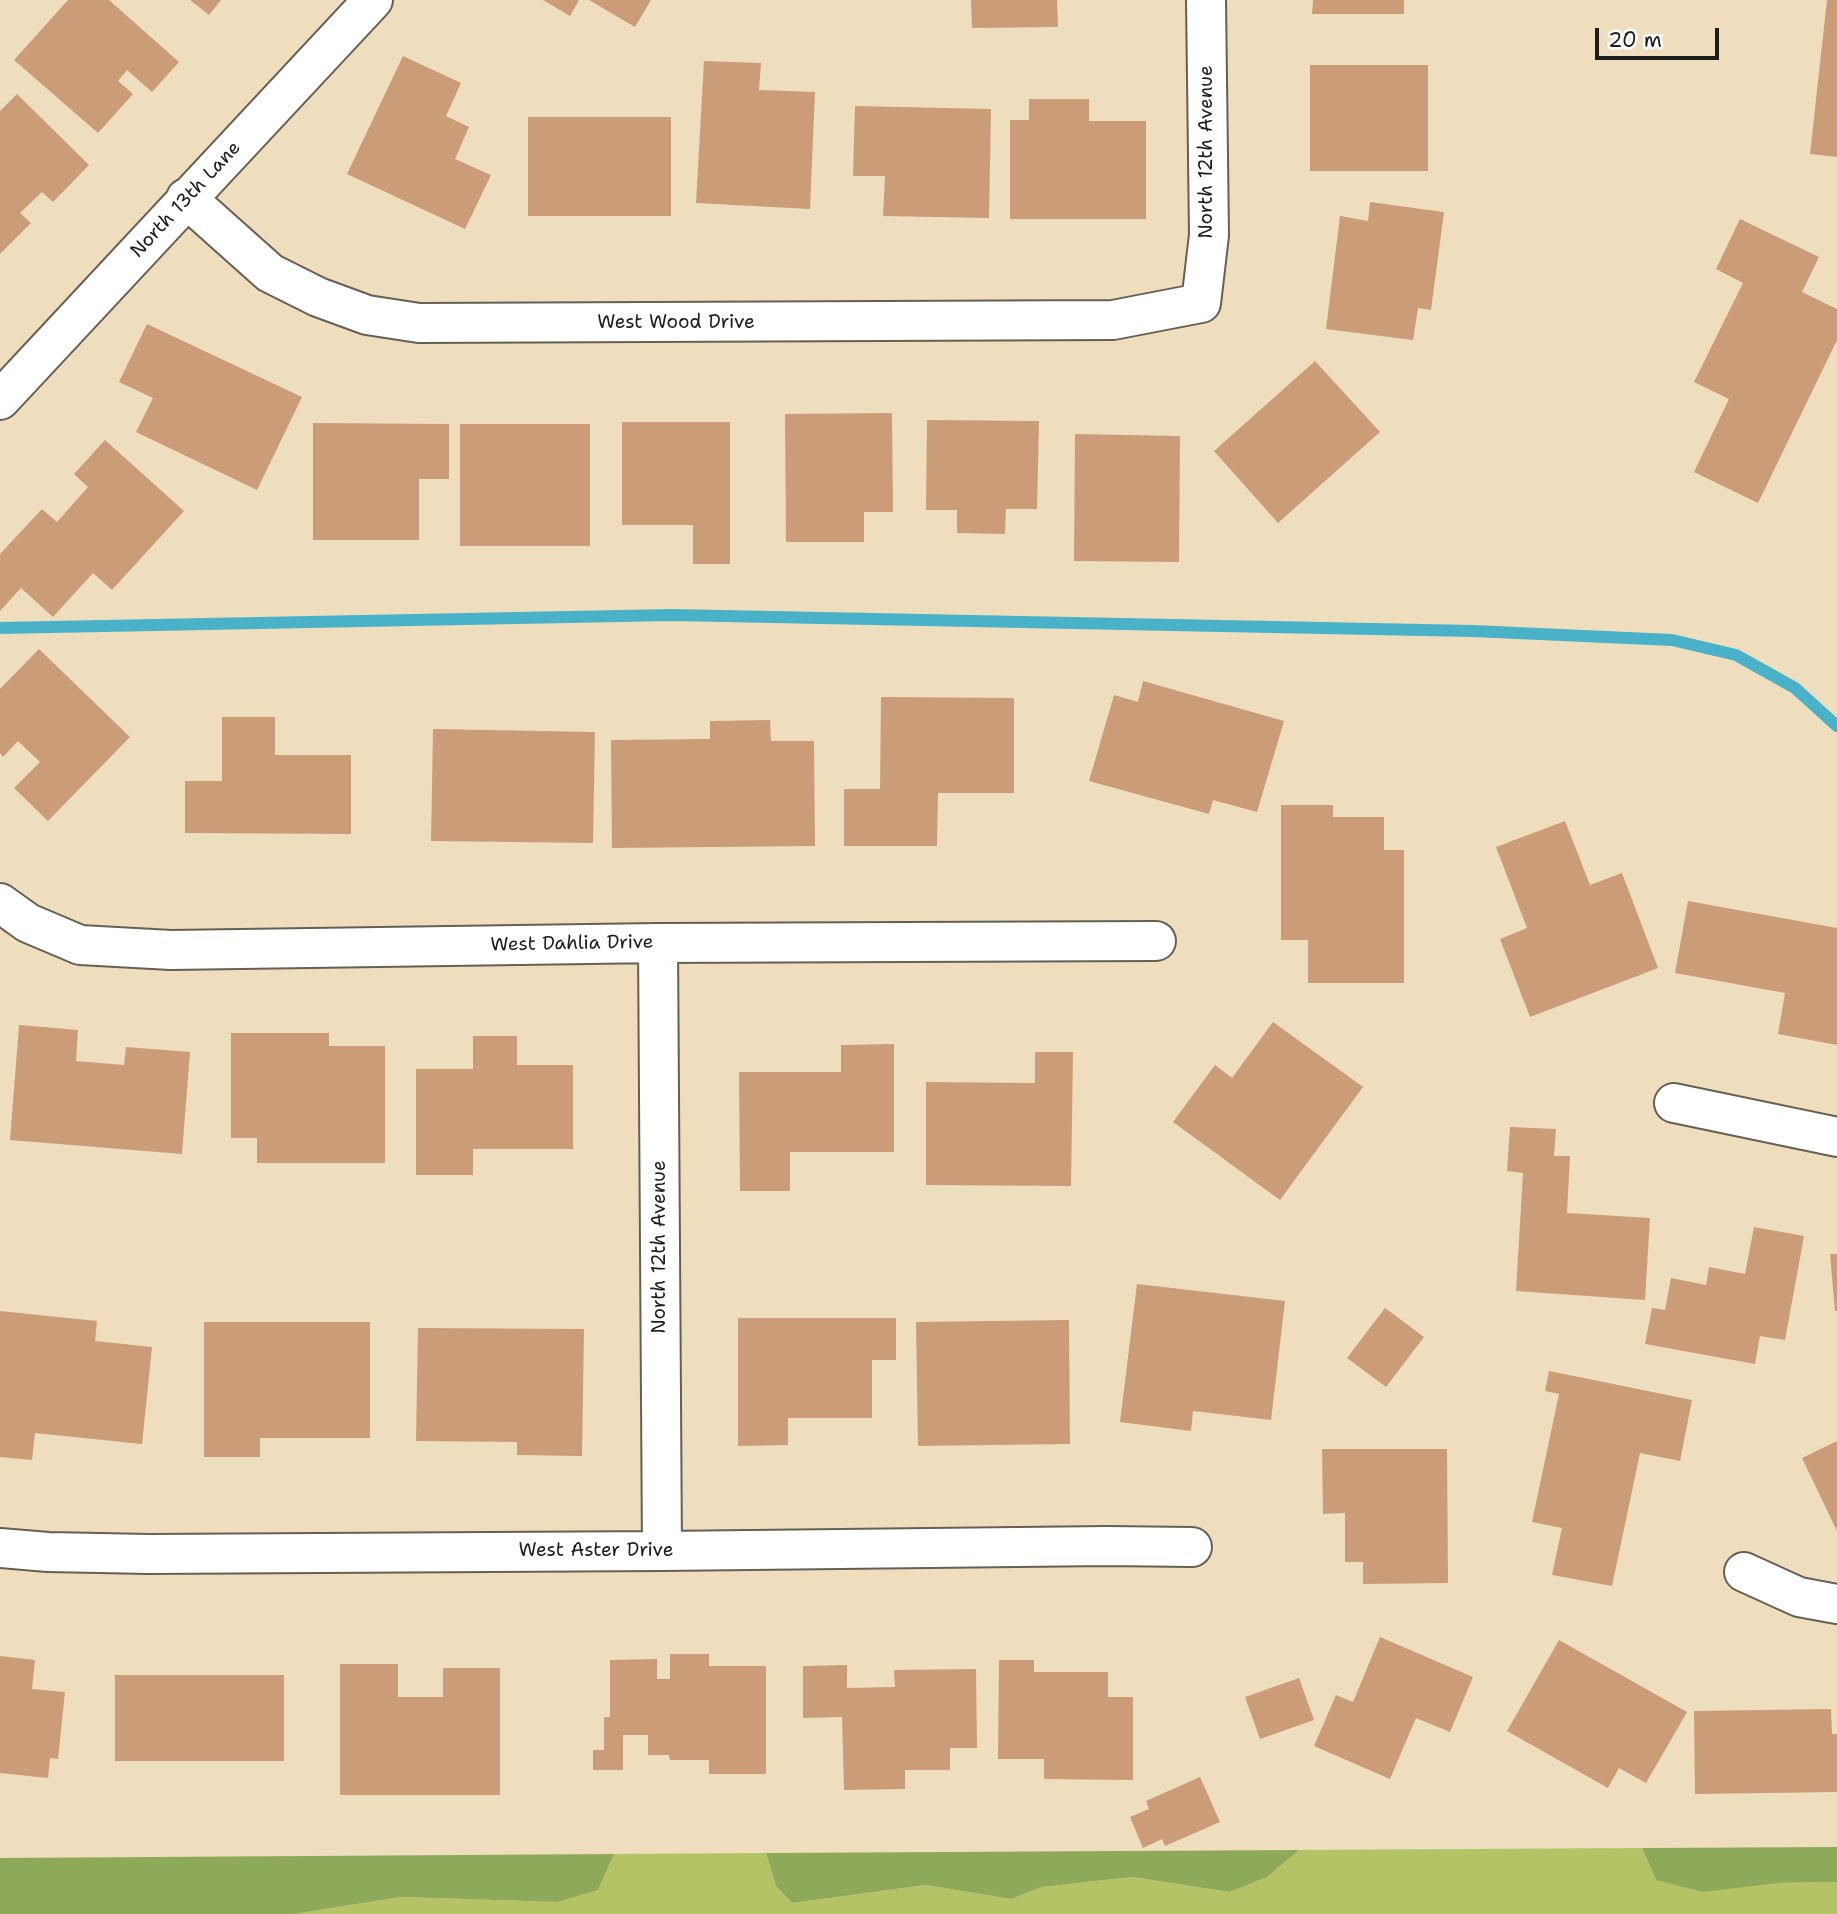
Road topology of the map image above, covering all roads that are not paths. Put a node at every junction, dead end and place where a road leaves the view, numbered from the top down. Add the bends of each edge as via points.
1 (373, 0) edge
2 (1206, 0) edge
3 (186, 198) junction
4 (1201, 303) joint
5 (0, 400) edge
6 (0, 902) edge
7 (1156, 941) dead end
8 (658, 943) junction
9 (1674, 1102) dead end
10 (1837, 1137) edge
11 (1192, 1547) dead end
12 (0, 1548) edge
13 (662, 1551) junction
14 (1744, 1572) dead end
15 (1837, 1604) edge

1 - 3 street, North 13th Lane
2 - 4 street, North 12th Avenue via 1209,235
3 - 4 street, West Wood Drive via 271,273 367,315 419,323 1113,320
3 - 5 street, North 13th Lane
6 - 8 street, West Dahlia Drive via 28,923 80,946 171,950
7 - 8 street, West Dahlia Drive
8 - 13 street, North 12th Avenue
9 - 10 street
11 - 13 street, West Aster Drive
12 - 13 street, West Aster Drive via 149,1554
14 - 15 street via 1799,1597

